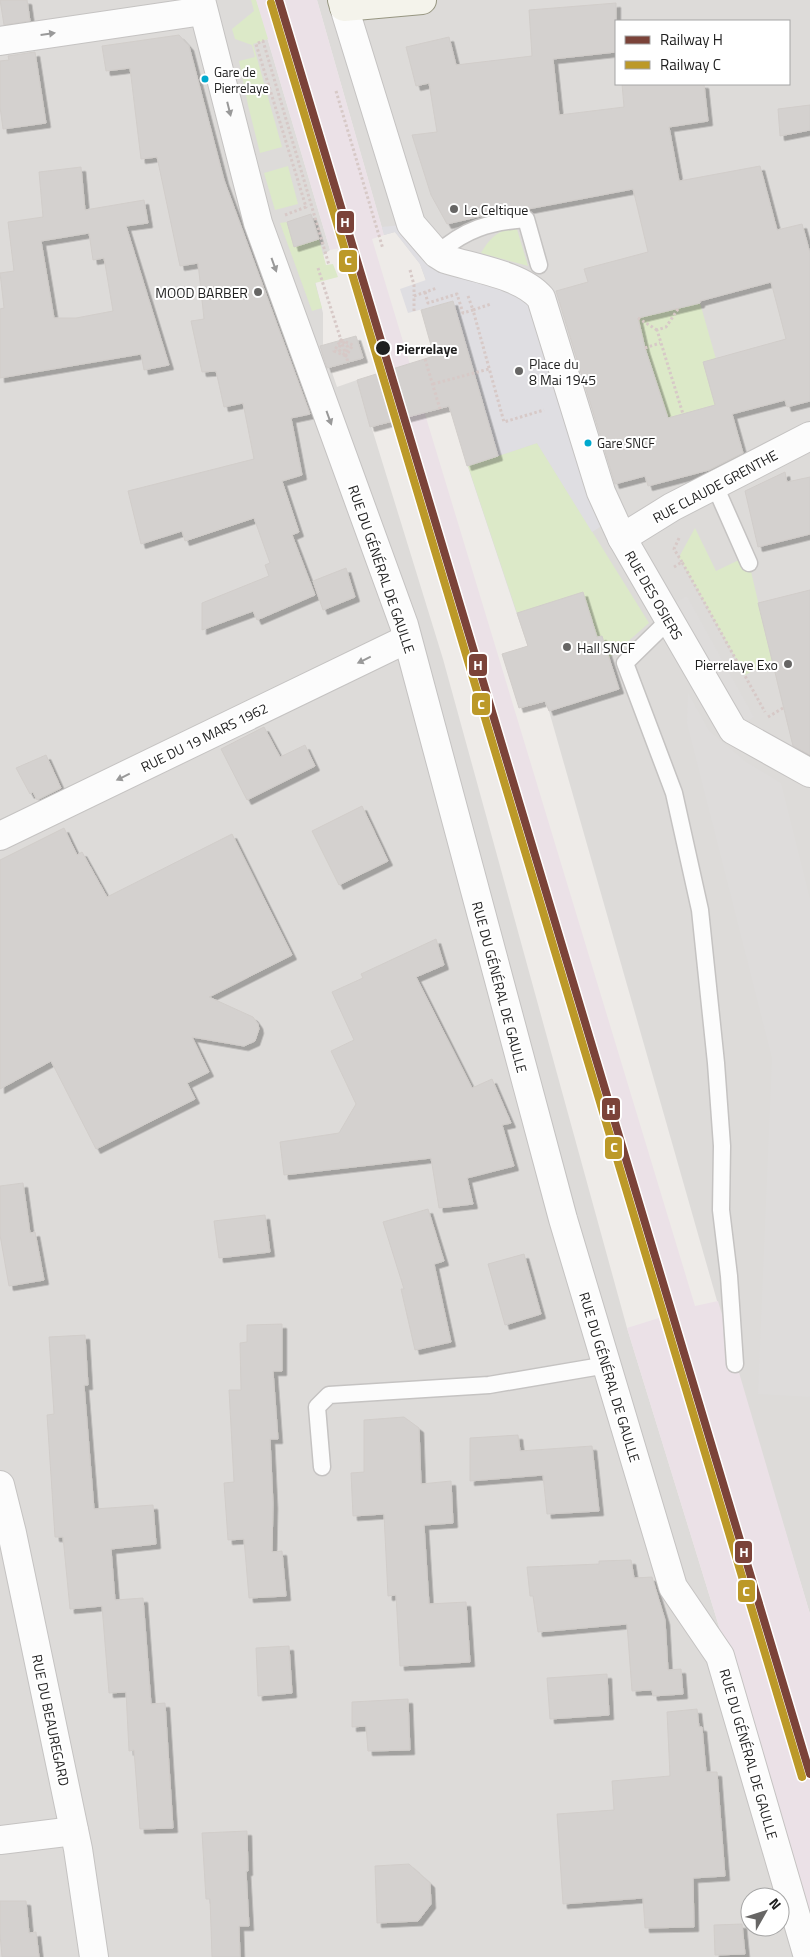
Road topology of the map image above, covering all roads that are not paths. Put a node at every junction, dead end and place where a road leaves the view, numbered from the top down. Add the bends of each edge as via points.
1 (422, 0) edge
2 (343, 4) edge
3 (202, 6) edge
4 (0, 41) edge
5 (436, 254) junction
6 (539, 265) dead end
7 (810, 436) edge
8 (715, 486) junction
9 (622, 538) junction
10 (750, 563) dead end
11 (669, 620) junction
12 (407, 639) junction
13 (810, 773) edge
14 (0, 836) edge
15 (735, 1364) dead end
16 (607, 1365) junction
17 (322, 1467) dead end
18 (0, 1485) edge
19 (74, 1831) junction
20 (0, 1840) edge
21 (94, 1957) edge
22 (808, 1957) edge

1 - 2 street
2 - 5 street via 411,224
4 -> 3 street
3 -> 12 street, RUE DU GÉNÉRAL DE GAULLE via 258,223
5 - 6 lane via 472,230 526,219
5 - 9 street via 526,285 541,298 601,492
7 - 8 street, RUE CLAUDE GRENTHE
8 - 9 street, RUE CLAUDE GRENTHE via 672,507
8 - 10 lane
9 - 11 street, RUE DES OSIERS
11 - 13 street, RUE DES OSIERS via 732,730
11 - 15 lane via 625,663 674,793 700,910 718,1082 721,1210
12 -> 14 street, RUE DU 19 MARS 1962
12 - 16 street, RUE DU GÉNÉRAL DE GAULLE via 563,1219
16 - 17 lane via 489,1385 328,1395 318,1408
16 - 22 street, RUE DU GÉNÉRAL DE GAULLE via 673,1587 720,1656
18 - 19 street, RUE DU BEAUREGARD
19 - 20 street
19 - 21 street, RUE DU BEAUREGARD

